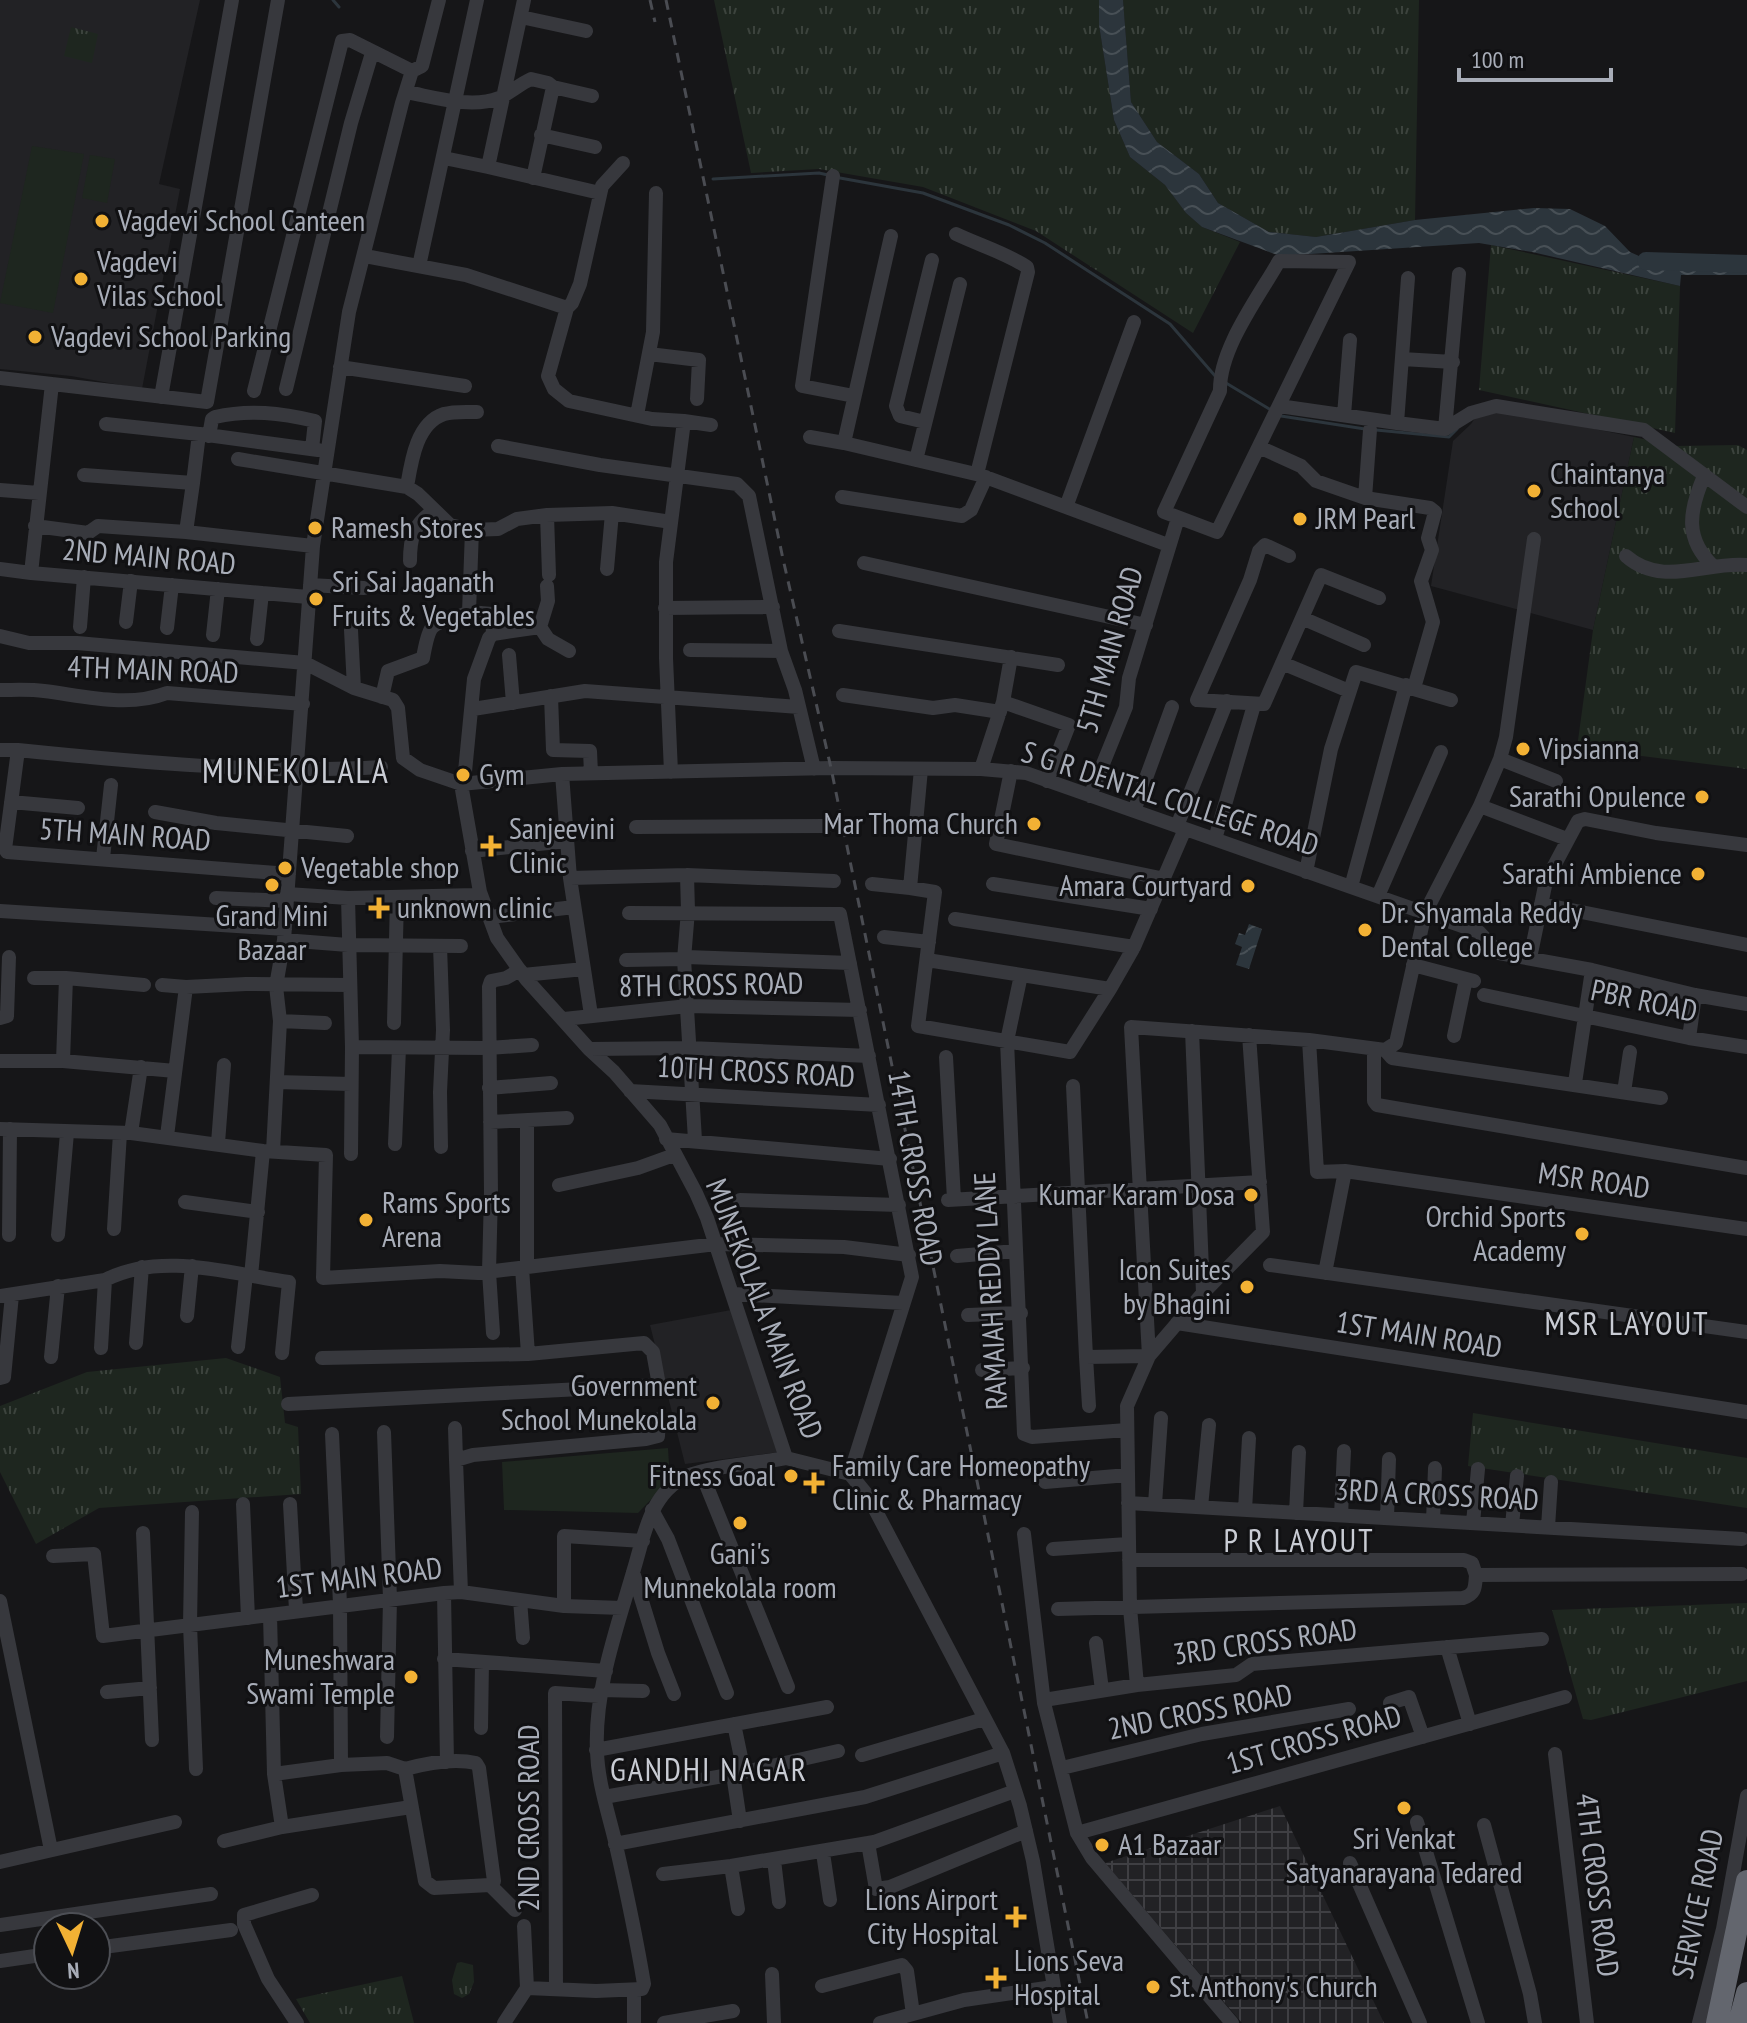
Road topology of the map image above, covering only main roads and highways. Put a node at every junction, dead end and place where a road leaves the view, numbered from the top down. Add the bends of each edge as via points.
1 (1747, 1881) edge
2 (1747, 1993) edge
3 (1717, 2023) edge
4 (1739, 2023) edge

1 - 3 highway
2 - 4 highway

